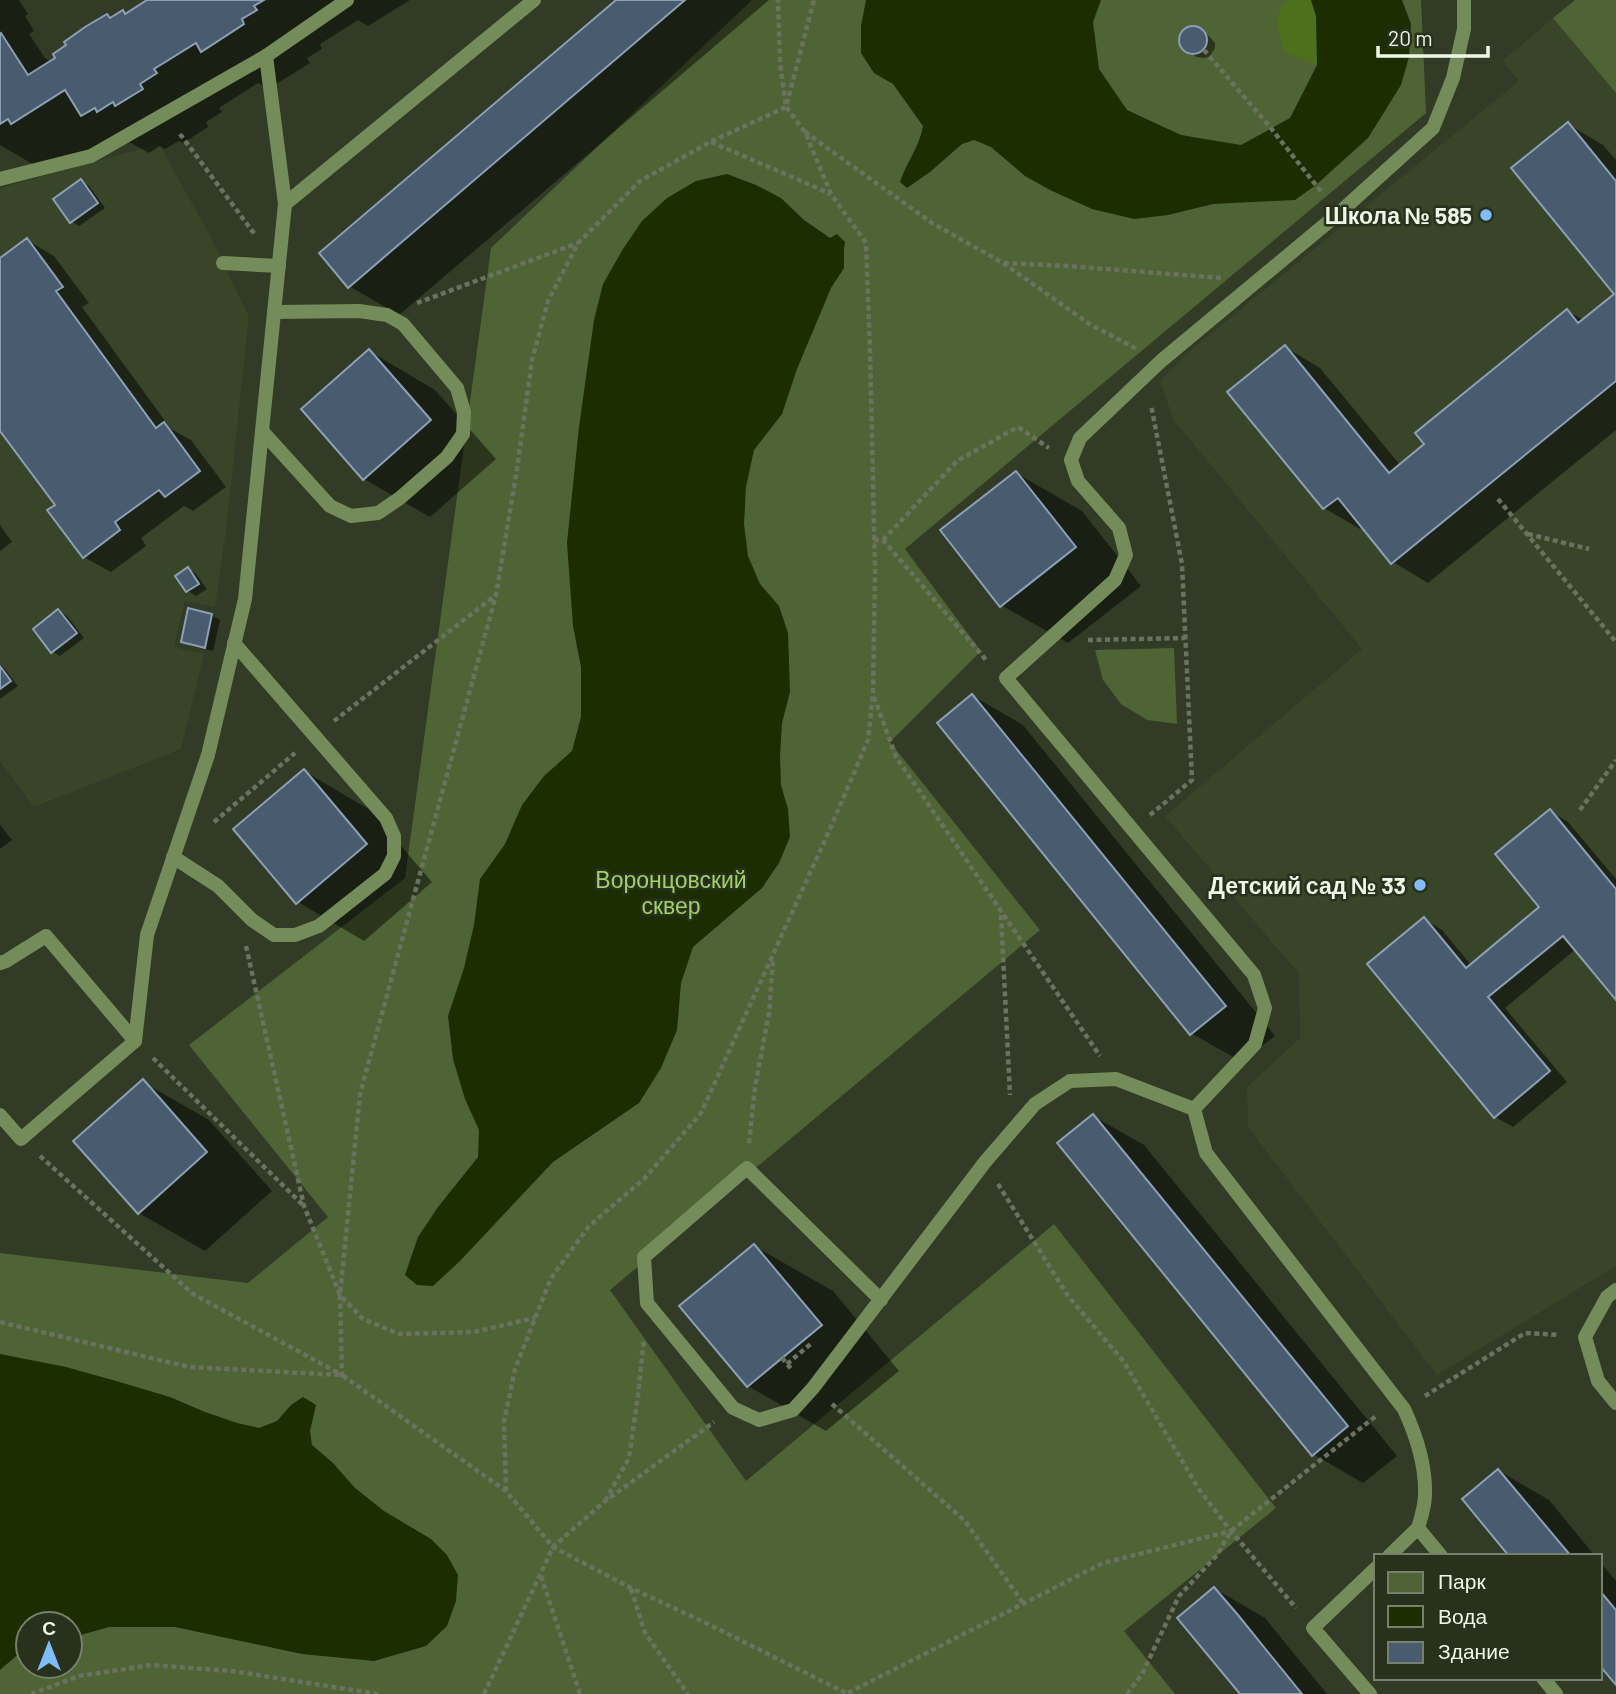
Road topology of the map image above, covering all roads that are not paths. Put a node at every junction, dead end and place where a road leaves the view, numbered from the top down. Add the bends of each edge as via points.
1 (347, 0) edge
2 (534, 0) edge
3 (1464, 0) edge
4 (266, 56) junction
5 (0, 179) edge
6 (285, 204) junction
7 (223, 263) dead end
8 (279, 266) junction
9 (274, 312) junction
10 (262, 431) junction
11 (234, 643) junction
12 (173, 857) junction
13 (0, 962) edge
14 (135, 1041) junction
15 (1194, 1109) junction
16 (0, 1115) edge
17 (1616, 1290) edge
18 (881, 1300) junction
19 (1616, 1403) edge
20 (1418, 1528) junction
21 (1391, 1554) edge
22 (1439, 1554) edge
23 (1374, 1570) edge
24 (1545, 1680) edge
25 (1370, 1694) edge
26 (1556, 1694) edge

1 - 4 lane
2 - 6 lane
3 - 15 lane via 1464,29 1453,78 1433,128 1161,362 1080,438 1071,460 1078,481 1119,528 1126,555 1115,580 1006,678 1254,975 1265,1007 1255,1044
4 - 5 lane via 91,156
4 - 6 lane
6 - 8 lane
7 - 8 lane
8 - 9 lane
9 - 10 lane
9 - 10 lane via 359,311 387,315 403,324 457,388 464,412 463,434 447,457 400,498 378,513 351,516 330,506
10 - 11 lane via 245,598
11 - 12 lane via 208,755
11 - 12 lane via 386,818 394,836 394,856 385,874 319,926 295,935 274,935 218,886
12 - 14 lane via 146,935
13 - 14 lane via 46,936
14 - 16 lane via 21,1139
15 - 18 lane via 1116,1079 1070,1081 1035,1104 1012,1130
15 - 20 lane via 1206,1153 1401,1404 1422,1461 1425,1496
17 - 19 lane via 1607,1297 1586,1337 1598,1381
18 - 18 lane via 747,1168 644,1257 647,1303 733,1408 759,1420 793,1410
20 - 21 lane
20 - 22 lane
23 - 25 lane via 1313,1628
24 - 26 lane

